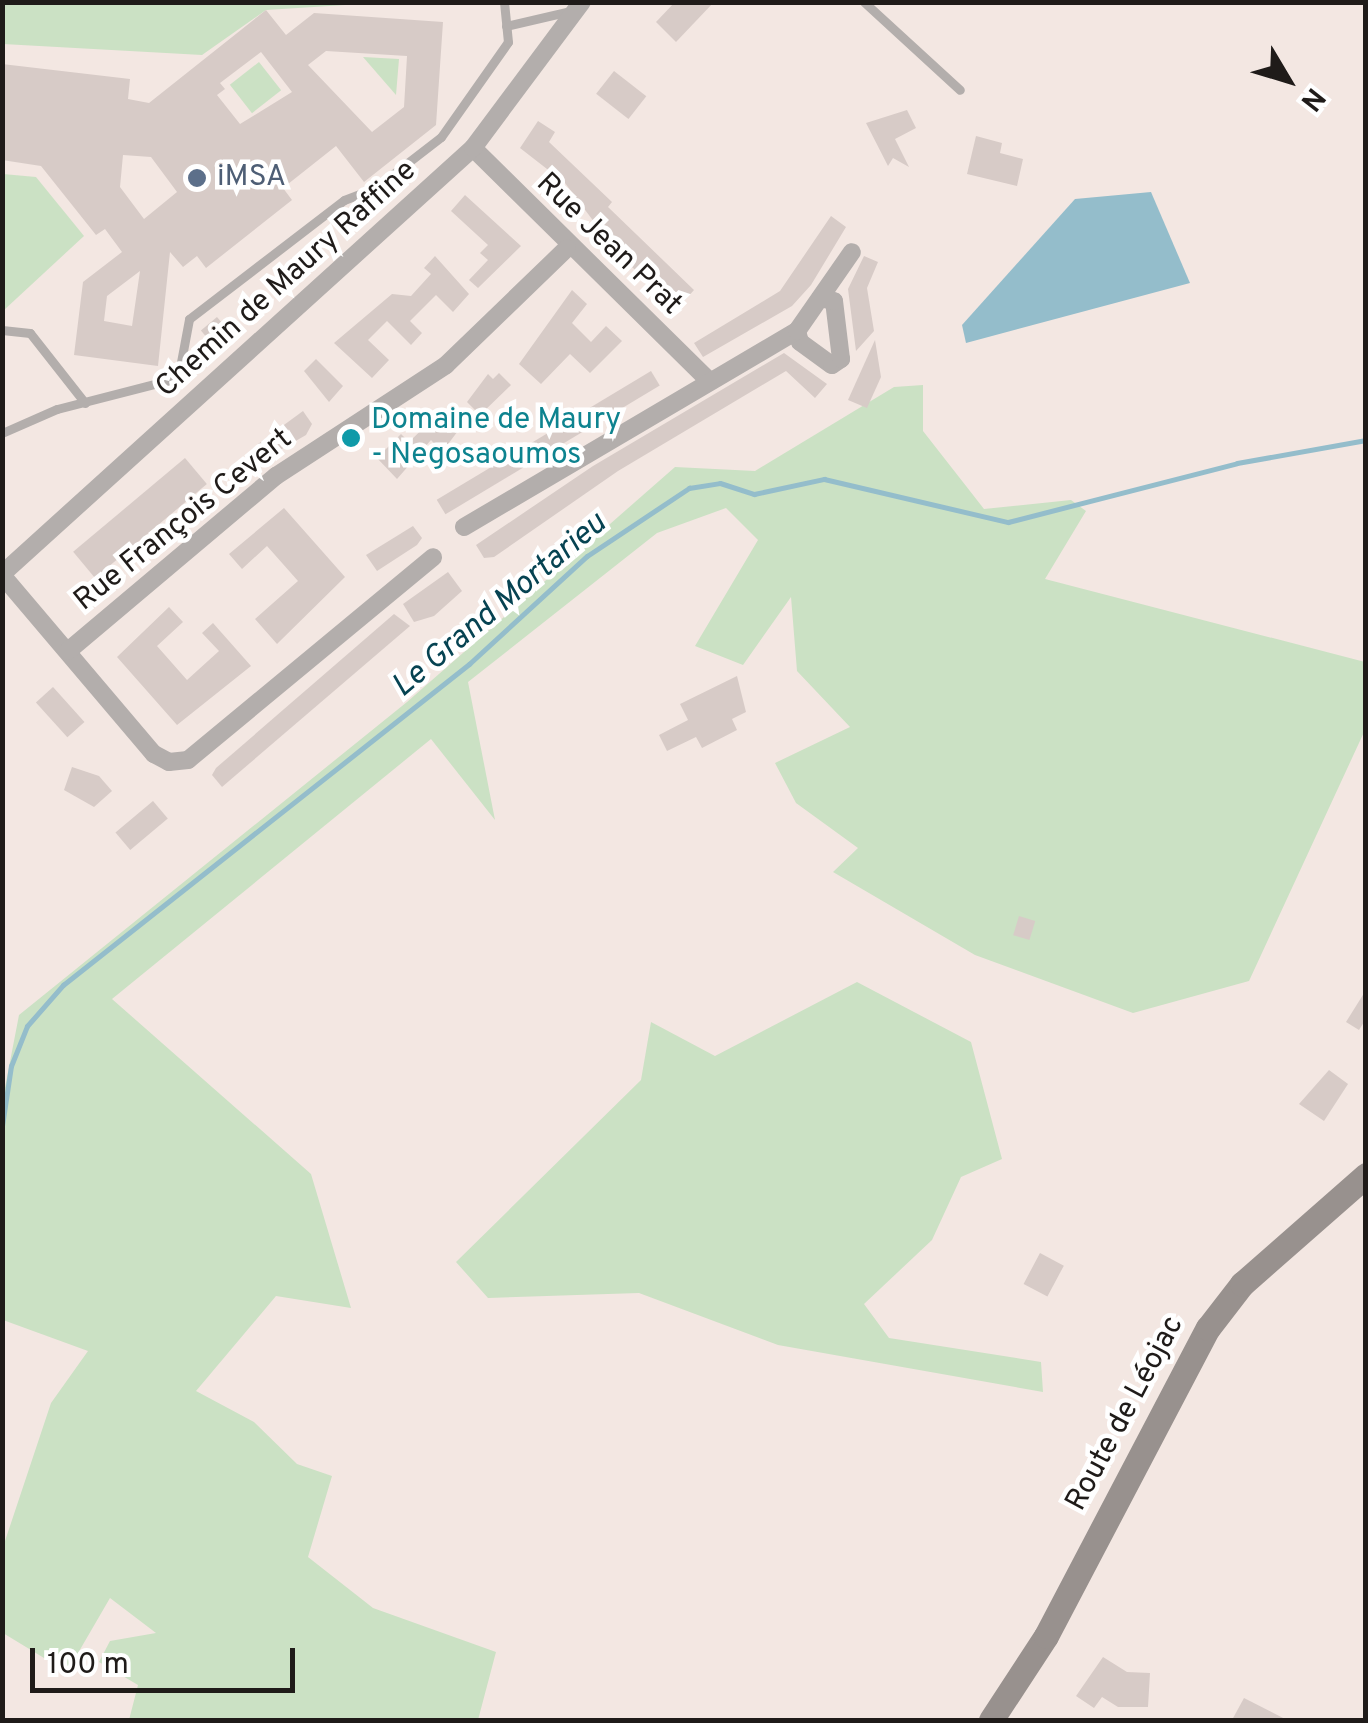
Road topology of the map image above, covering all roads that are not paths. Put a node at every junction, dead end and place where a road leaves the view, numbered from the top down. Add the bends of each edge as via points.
1 (504, 2) edge
2 (864, 2) edge
3 (579, 6) edge
4 (506, 26) junction
5 (960, 90) dead end
6 (473, 148) junction
7 (567, 248) junction
8 (852, 252) dead end
9 (820, 298) junction
10 (2, 330) edge
11 (796, 332) junction
12 (707, 380) junction
13 (85, 403) junction
14 (2, 433) edge
15 (464, 527) dead end
16 (432, 558) dead end
17 (2, 575) edge
18 (68, 651) junction
19 (1366, 1175) edge
20 (990, 1720) edge

1 - 4 lane
2 - 5 lane
3 - 4 lane
3 - 6 street, Chemin de Maury Raffine
4 - 13 lane via 508,42 441,136 374,188 344,200 189,320 178,378
6 - 7 street, Rue Jean Prat
6 - 17 street, Chemin de Maury Raffine
7 - 12 street, Rue Jean Prat
7 - 18 street, Rue François Cevert via 446,364 276,476
8 - 9 street
9 - 11 street
9 - 11 street via 834,301 841,359 832,365
10 - 13 lane via 30,332
11 - 12 street
12 - 15 street
13 - 14 lane
16 - 18 street via 188,760 170,762 154,754
17 - 18 street
19 - 20 main road, Route de Léojac via 1242,1284 1208,1328 1046,1636

